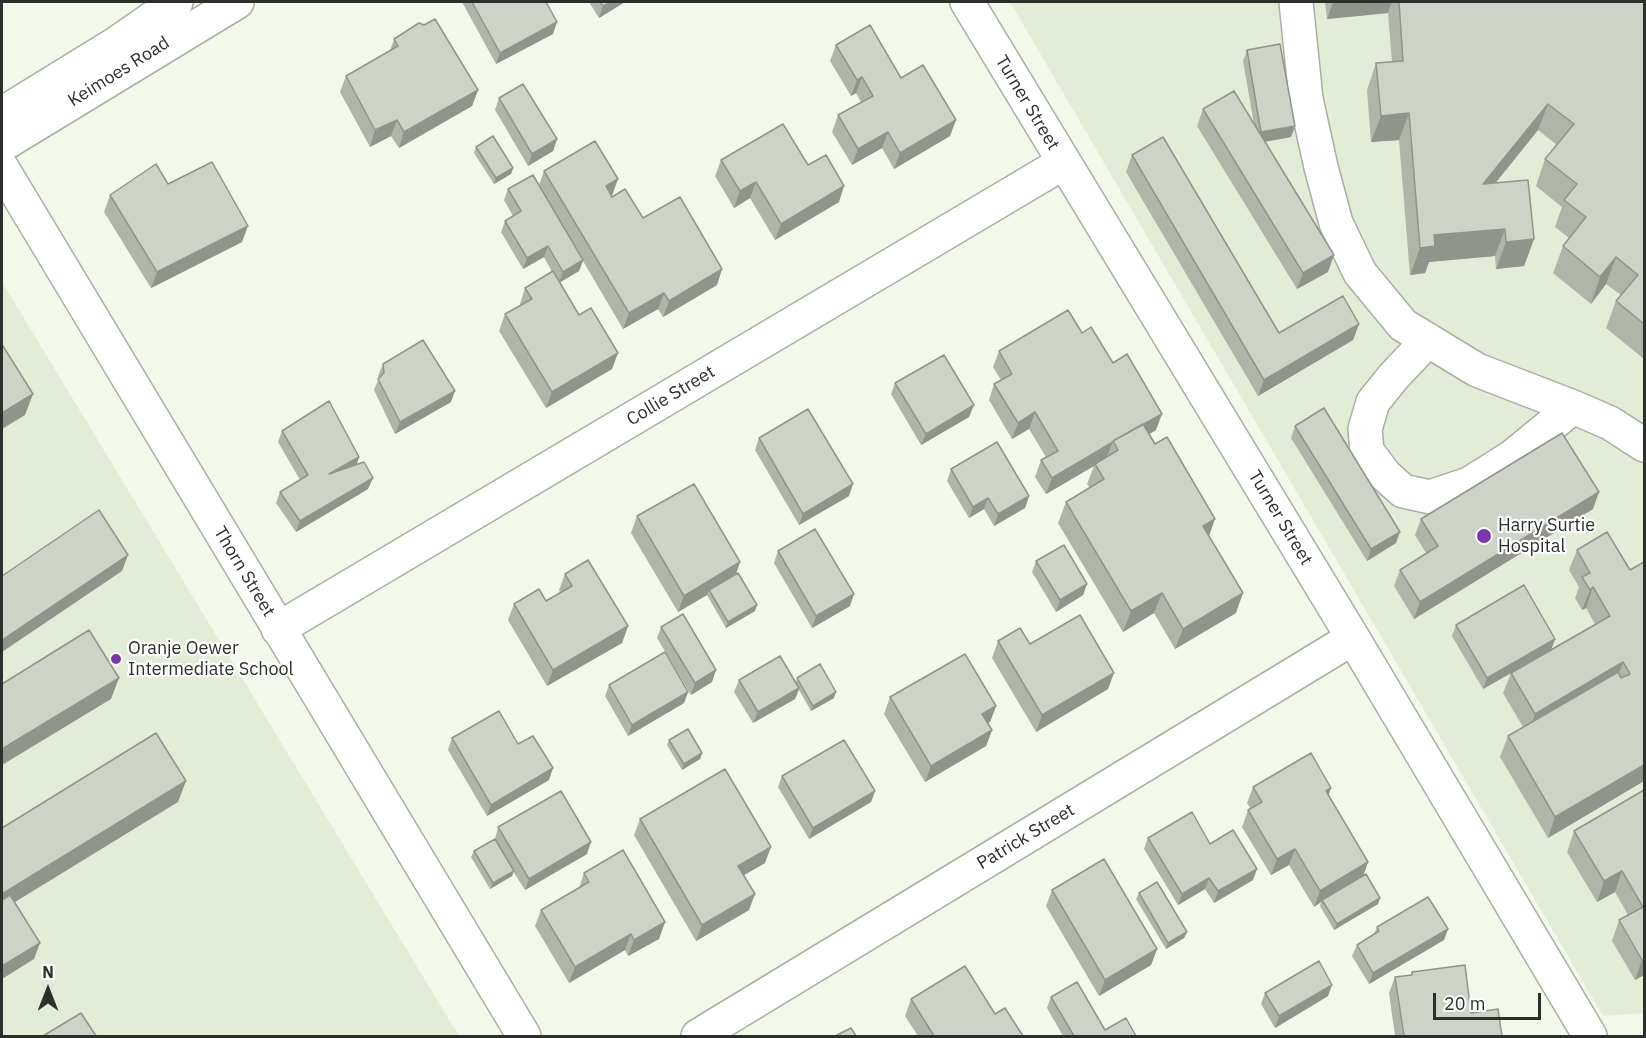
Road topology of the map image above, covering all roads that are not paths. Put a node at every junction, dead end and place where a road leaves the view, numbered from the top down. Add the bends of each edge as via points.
1 (176, 2) edge
2 (237, 2) edge
3 (967, 2) edge
4 (1296, 2) edge
5 (2, 114) edge
6 (2, 144) edge
7 (1063, 163) junction
8 (2, 168) edge
9 (1428, 340) junction
10 (1573, 407) junction
11 (1644, 445) edge
12 (278, 629) junction
13 (1353, 638) junction
14 (524, 1036) edge
15 (698, 1036) edge
16 (1590, 1036) edge

1 - 5 street, Keimoes Road
2 - 6 street, Keimoes Road
3 - 7 street, Turner Street
4 - 9 street via 1306,99 1336,223 1360,273 1403,325
7 - 12 street, Collie Street
7 - 13 street, Turner Street
8 - 12 street, Thorn Street
9 - 10 street via 1477,370
9 - 10 street via 1373,402 1365,429 1367,452 1403,491 1430,497 1469,484 1512,457
10 - 11 street via 1610,423
12 - 14 street, Thorn Street
13 - 15 street, Patrick Street
13 - 16 street, Turner Street

